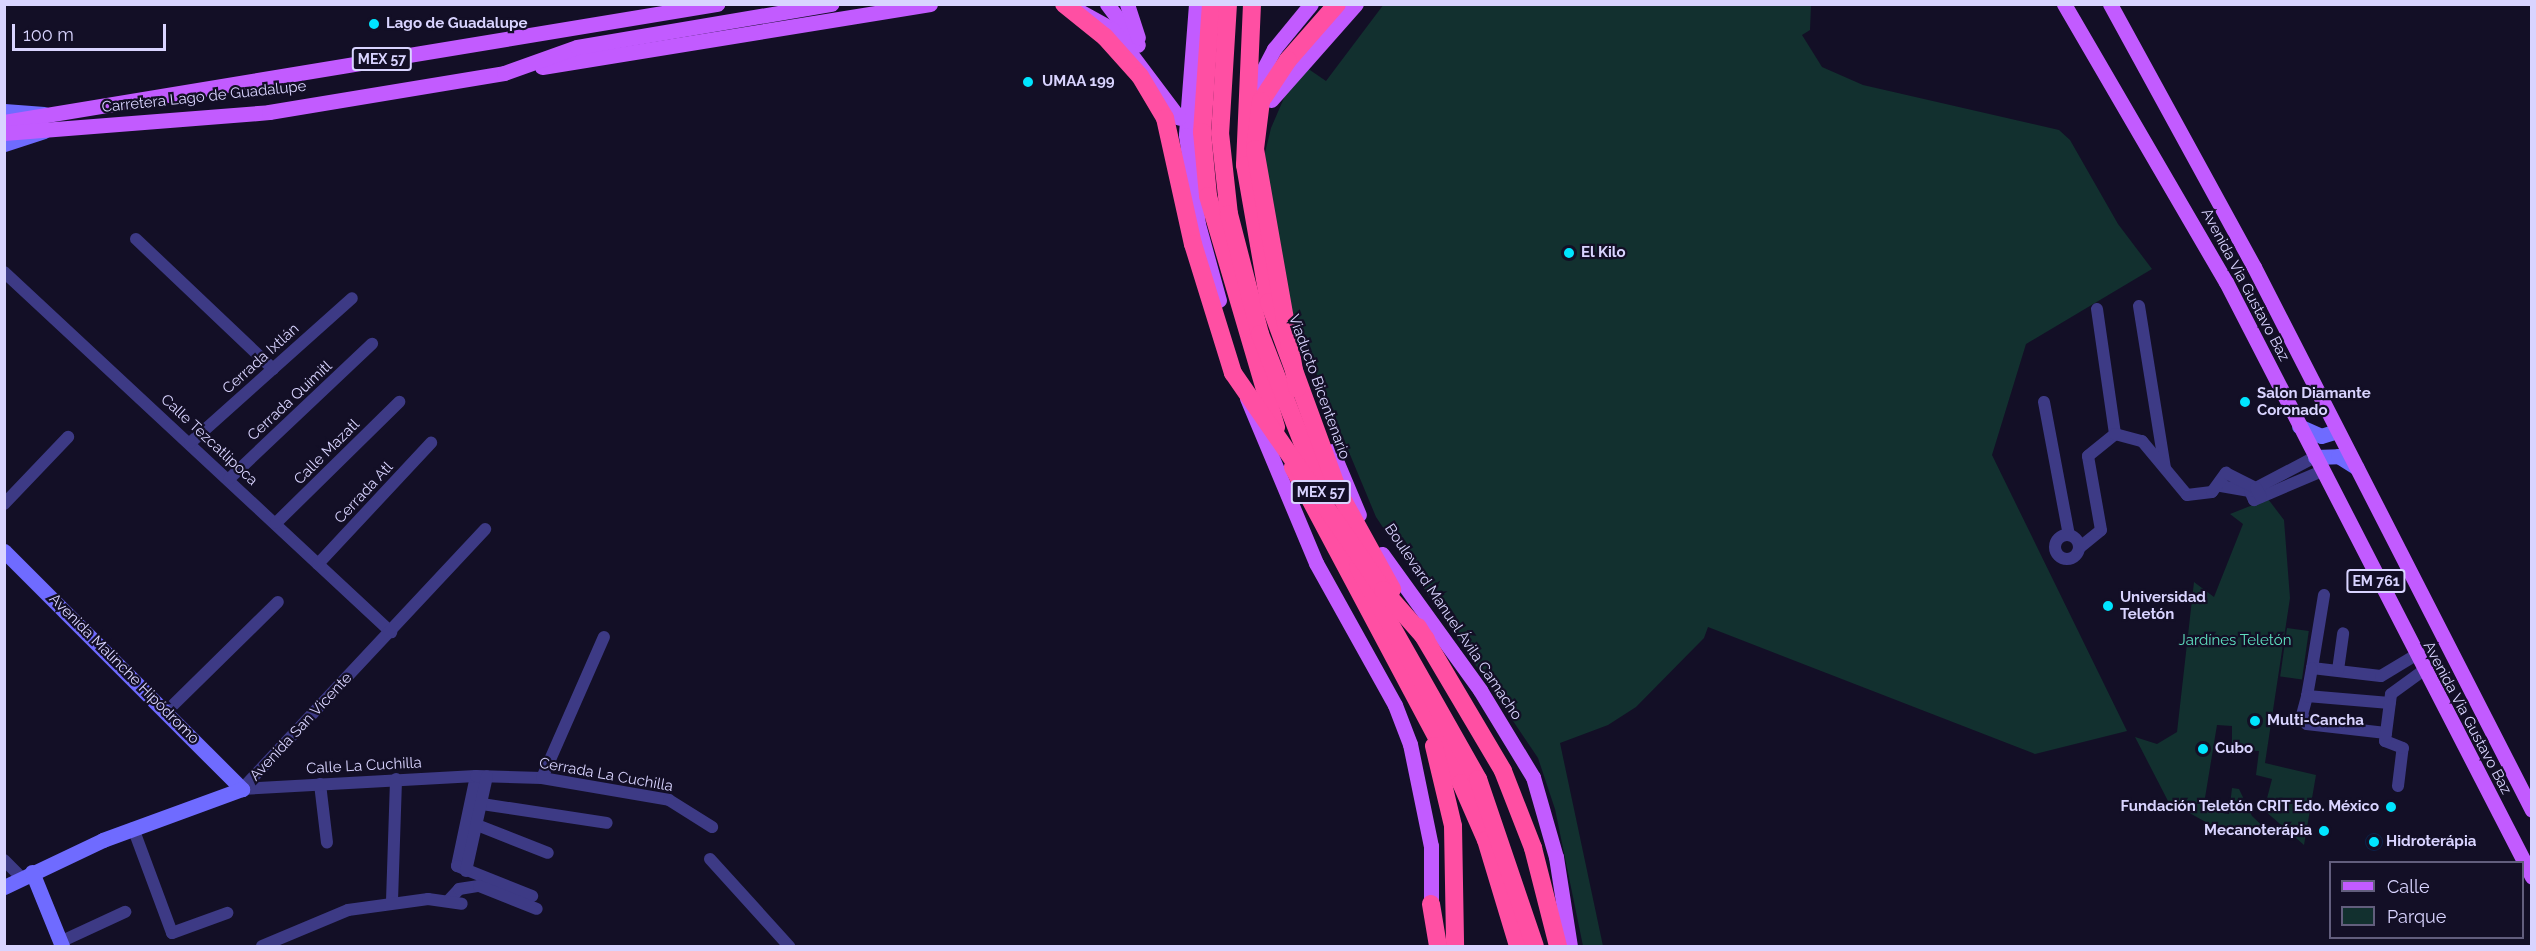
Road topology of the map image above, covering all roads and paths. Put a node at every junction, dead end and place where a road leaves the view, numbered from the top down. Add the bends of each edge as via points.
1 (717, 4) edge
2 (831, 4) edge
3 (930, 4) edge
4 (1107, 4) edge
5 (1127, 4) edge
6 (1196, 4) edge
7 (1211, 4) edge
8 (1228, 4) edge
9 (1252, 4) edge
10 (1258, 4) edge
11 (1311, 4) edge
12 (1337, 4) edge
13 (1356, 4) edge
14 (2064, 4) edge
15 (2110, 4) edge
16 (1067, 6) edge
17 (666, 9) edge
18 (1116, 33) junction
19 (1140, 49) junction
20 (1134, 69) junction
21 (504, 73) junction
22 (1249, 96) junction
23 (4, 111) edge
24 (1172, 118) junction
25 (4, 122) edge
26 (48, 122) junction
27 (4, 133) edge
28 (1186, 135) junction
29 (4, 144) edge
30 (1250, 146) junction
31 (136, 239) dead end
32 (4, 272) edge
33 (352, 298) dead end
34 (2139, 306) dead end
35 (2097, 309) dead end
36 (372, 344) dead end
37 (273, 369) junction
38 (1297, 388) junction
39 (399, 402) dead end
40 (2044, 402) dead end
41 (2299, 426) junction
42 (2337, 431) junction
43 (2115, 434) junction
44 (68, 437) dead end
45 (190, 443) junction
46 (431, 443) dead end
47 (2318, 464) junction
48 (2357, 468) junction
49 (2165, 469) junction
50 (230, 479) junction
51 (2221, 486) junction
52 (2256, 492) junction
53 (4, 504) edge
54 (276, 523) junction
55 (485, 529) dead end
56 (2069, 535) junction
57 (2079, 548) junction
58 (4, 551) edge
59 (318, 564) junction
60 (2324, 595) dead end
61 (279, 602) dead end
62 (391, 632) junction
63 (2343, 633) dead end
64 (604, 637) dead end
65 (1426, 639) junction
66 (2414, 656) junction
67 (2312, 668) junction
68 (2338, 670) junction
69 (2421, 672) junction
70 (2307, 696) junction
71 (2390, 703) junction
72 (168, 710) junction
73 (1424, 713) junction
74 (2386, 733) junction
75 (482, 776) junction
76 (542, 778) junction
77 (396, 779) junction
78 (320, 784) junction
79 (2398, 786) dead end
80 (242, 789) junction
81 (482, 804) junction
82 (2532, 810) edge
83 (607, 823) dead end
84 (477, 825) junction
85 (712, 827) dead end
86 (134, 828) junction
87 (327, 843) dead end
88 (548, 853) dead end
89 (710, 859) dead end
90 (4, 860) edge
91 (2523, 861) edge
92 (2524, 862) edge
93 (461, 868) junction
94 (27, 875) junction
95 (2532, 877) edge
96 (4, 887) edge
97 (532, 896) dead end
98 (392, 901) junction
99 (448, 901) junction
100 (462, 904) dead end
101 (1431, 904) junction
102 (537, 909) dead end
103 (125, 912) dead end
104 (226, 913) dead end
105 (61, 944) edge
106 (262, 946) edge
107 (789, 946) edge
108 (1429, 946) edge
109 (1438, 946) edge
110 (1455, 946) edge
111 (1518, 946) edge
112 (1535, 946) edge
113 (1558, 946) edge
114 (1570, 946) edge

1 - 17 main road, Carretera Lago de Guadalupe / MEX 57
2 - 21 main road, Carretera Lago de Guadalupe / MEX 57 via 577,47
3 - 21 main road
4 - 19 main road
5 - 19 main road
6 - 28 main road
7 - 73 highway, MEX 57 via 1202,132 1208,196 1246,340 1267,406 1303,492
8 - 112 highway, MEX 57 via 1220,133 1228,214 1260,334 1348,550 1478,779
9 - 38 highway, Viaducto Bicentenario, bridge via 1244,120 1248,198 1269,302
10 - 22 main road, Boulevard Manuel Ávila Camacho
11 - 22 main road via 1274,49
12 - 38 highway, bridge via 1288,60 1261,101 1255,149
13 - 30 main road via 1278,90
14 - 41 main road, Avenida Via Gustavo Baz / EM 761 via 2226,282
15 - 42 main road, Avenida Via Gustavo Baz / EM 761 via 2180,127
16 - 18 main road via 1094,15
16 - 20 highway
17 - 26 main road, Carretera Lago de Guadalupe / MEX 57
18 - 20 highway
18 - 24 main road
19 - 24 main road
20 - 24 highway
21 - 26 main road, Carretera Lago de Guadalupe / MEX 57 via 269,112
22 - 30 main road, Boulevard Manuel Ávila Camacho
23 - 26 street, Carretera Lago de Guadalupe / MEX 57
24 - 28 main road
24 - 65 highway, bridge via 1193,244 1233,373 1383,590
25 - 26 main road
26 - 27 main road
26 - 29 street, Carretera Lago de Guadalupe / MEX 57
28 - 101 main road via 1198,224 1251,414 1316,563 1395,705 1410,744 1431,846
30 - 114 main road, Boulevard Manuel Ávila Camacho via 1258,223 1288,347 1364,522 1533,777 1556,857
31 - 37 street
32 - 45 street, Calle Tezcatlipoca
33 - 37 street, Cerrada Ixtlán
34 - 49 street
35 - 43 street
36 - 50 street, Cerrada Quimitl
37 - 45 street, Cerrada Ixtlán
38 - 65 highway, Viaducto Bicentenario, bridge via 1355,525
39 - 54 street, Calle Mazatl
40 - 56 street
41 - 42 street via 2321,436
41 - 47 main road, Avenida Via Gustavo Baz / EM 761
42 - 48 main road, Avenida Via Gustavo Baz / EM 761
43 - 49 street via 2134,435
43 - 57 street via 2088,456 2101,530
44 - 53 street
45 - 50 street, Calle Tezcatlipoca
46 - 59 street, Cerrada Atl
47 - 48 street via 2338,456
47 - 52 street
47 - 66 main road, Avenida Via Gustavo Baz / EM 761
48 - 82 main road, Avenida Via Gustavo Baz / EM 761
49 - 51 street via 2187,495 2204,495
50 - 54 street, Calle Tezcatlipoca
51 - 52 street
51 - 52 street via 2226,473
54 - 59 street, Calle Tezcatlipoca
55 - 62 street, Avenida San Vicente
56 - 57 street
56 - 57 street via 2057,541 2057,554 2070,558
58 - 72 street, Avenida Malinche Hipódromo
59 - 62 street, Calle Tezcatlipoca
60 - 67 street
61 - 72 street
62 - 80 street, Avenida San Vicente
63 - 68 street
64 - 76 street
65 - 113 highway, Viaducto Bicentenario via 1490,744 1517,804
66 - 68 street via 2384,676
66 - 69 main road, Avenida Via Gustavo Baz / EM 761
67 - 68 street
67 - 70 street
69 - 71 street via 2393,691
69 - 91 main road, Avenida Via Gustavo Baz / EM 761
70 - 71 street
70 - 74 street via 2302,715 2307,724
71 - 74 street
72 - 80 street, Avenida Malinche Hipódromo
73 - 110 highway, MEX 57 via 1453,826
73 - 111 highway, MEX 57 via 1486,840
74 - 79 street via 2385,742 2403,748
75 - 76 street, Cerrada La Cuchilla
75 - 77 street, Calle La Cuchilla
75 - 81 street
75 - 93 street
76 - 85 street, Cerrada La Cuchilla via 669,800
77 - 78 street, Calle La Cuchilla
77 - 98 street
78 - 80 street, Calle La Cuchilla
78 - 87 street
80 - 86 street, Avenida San Vicente
81 - 83 street
81 - 84 street
84 - 88 street
84 - 93 street
86 - 94 street, Avenida San Vicente
86 - 104 street via 172,933
89 - 107 street
90 - 94 street
92 - 95 main road, Avenida Via Gustavo Baz / EM 761
93 - 97 street
94 - 96 street, Avenida San Vicente
94 - 105 street
98 - 99 street
98 - 106 street via 311,922
99 - 100 street
99 - 102 street via 459,889 478,886
101 - 108 main road
101 - 109 highway
103 - 105 street

